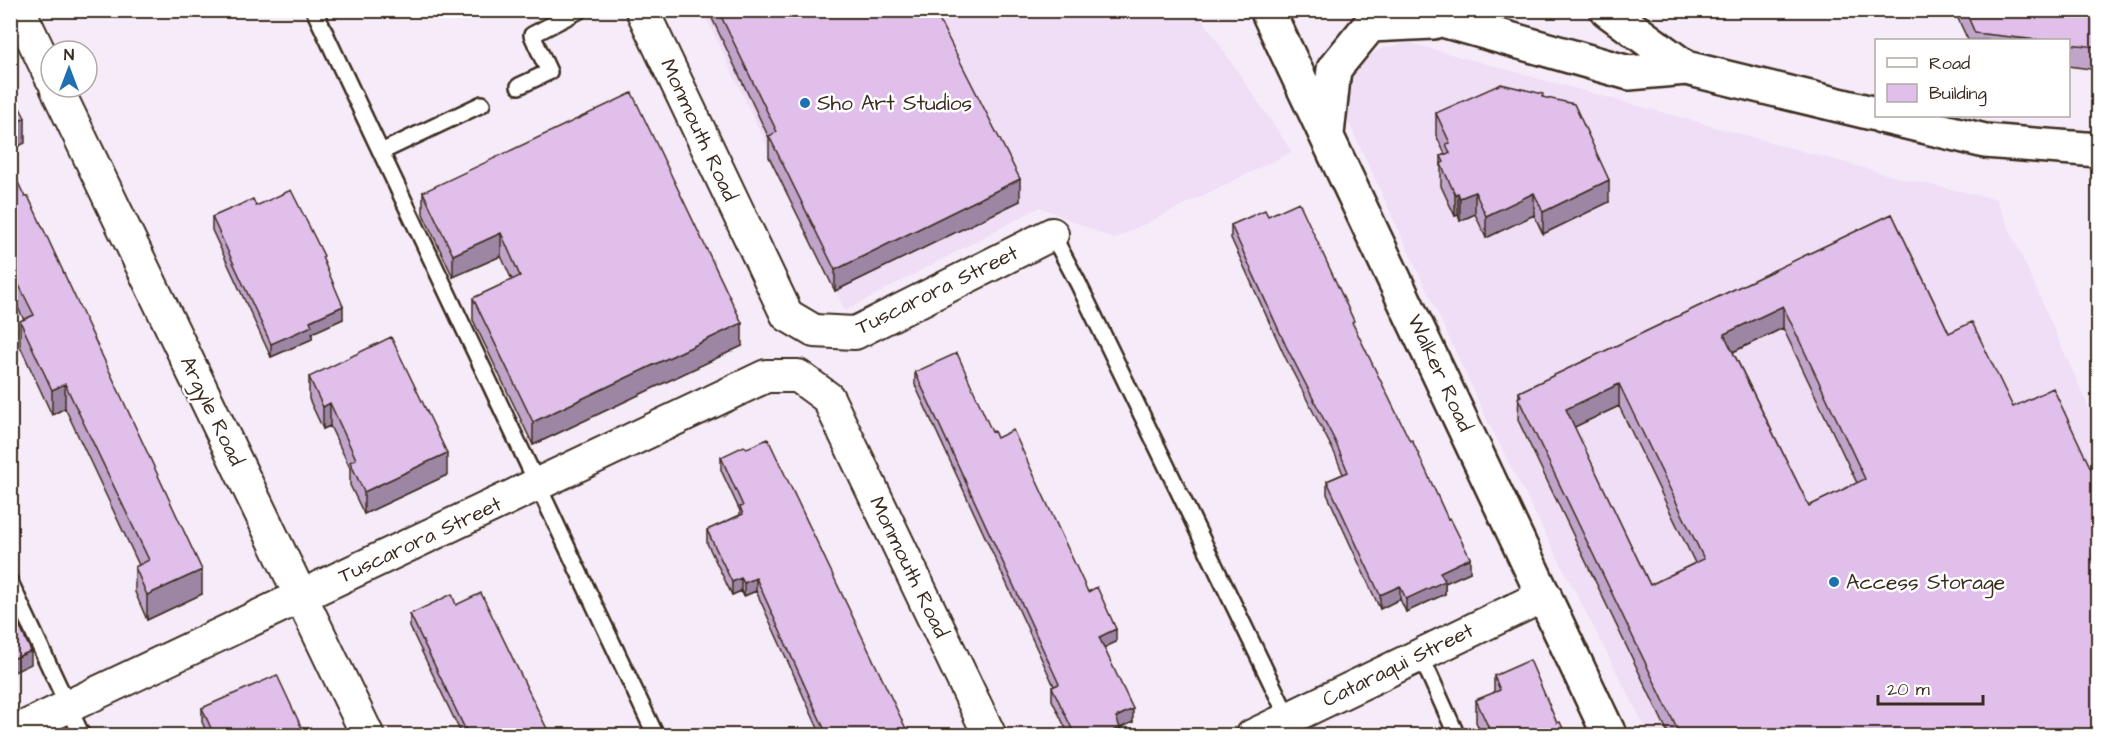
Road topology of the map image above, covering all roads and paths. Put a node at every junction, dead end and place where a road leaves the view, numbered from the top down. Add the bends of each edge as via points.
1 (19, 10) edge
2 (314, 10) edge
3 (580, 10) edge
4 (642, 10) edge
5 (1267, 10) edge
6 (1407, 10) edge
7 (1607, 10) edge
8 (1446, 21) junction
9 (39, 52) edge
10 (1686, 68) junction
11 (519, 86) dead end
12 (62, 99) edge
13 (482, 104) dead end
14 (1875, 114) edge
15 (1887, 117) edge
16 (1327, 134) junction
17 (2098, 150) edge
18 (381, 152) junction
19 (1052, 234) joint
20 (787, 315) joint
21 (828, 398) joint
22 (537, 485) junction
23 (10, 582) edge
24 (1545, 595) junction
25 (301, 596) junction
26 (1420, 654) junction
27 (68, 706) junction
28 (1293, 726) edge
29 (10, 734) edge
30 (82, 735) edge
31 (368, 735) edge
32 (656, 735) edge
33 (990, 735) edge
34 (1251, 735) edge
35 (1457, 735) edge
36 (1610, 735) edge

1 - 9 street
2 - 18 lane
3 - 11 lane via 532,35 549,72
4 - 20 street, Monmouth Road
5 - 16 main road, Walker Road
6 - 8 main road
7 - 10 main road
8 - 10 main road via 1629,73
8 - 16 main road via 1370,25 1334,69
10 - 14 main road
12 - 25 street, Argyle Road
13 - 18 lane
15 - 17 main road via 1985,141
16 - 24 main road, Walker Road
18 - 22 lane
19 - 20 street, Tuscarora Street via 855,333 814,331
19 - 28 lane
21 - 22 street, Tuscarora Street via 798,376 766,376
21 - 33 street, Monmouth Road
22 - 25 street, Tuscarora Street
22 - 32 lane
23 - 27 lane
24 - 26 street, Cataraqui Street
24 - 36 main road, Walker Road
25 - 27 street, Tuscarora Street
25 - 31 street, Argyle Road
26 - 28 street, Cataraqui Street
26 - 35 lane
27 - 29 street, Tuscarora Street
27 - 30 lane
28 - 34 street, Cataraqui Street

